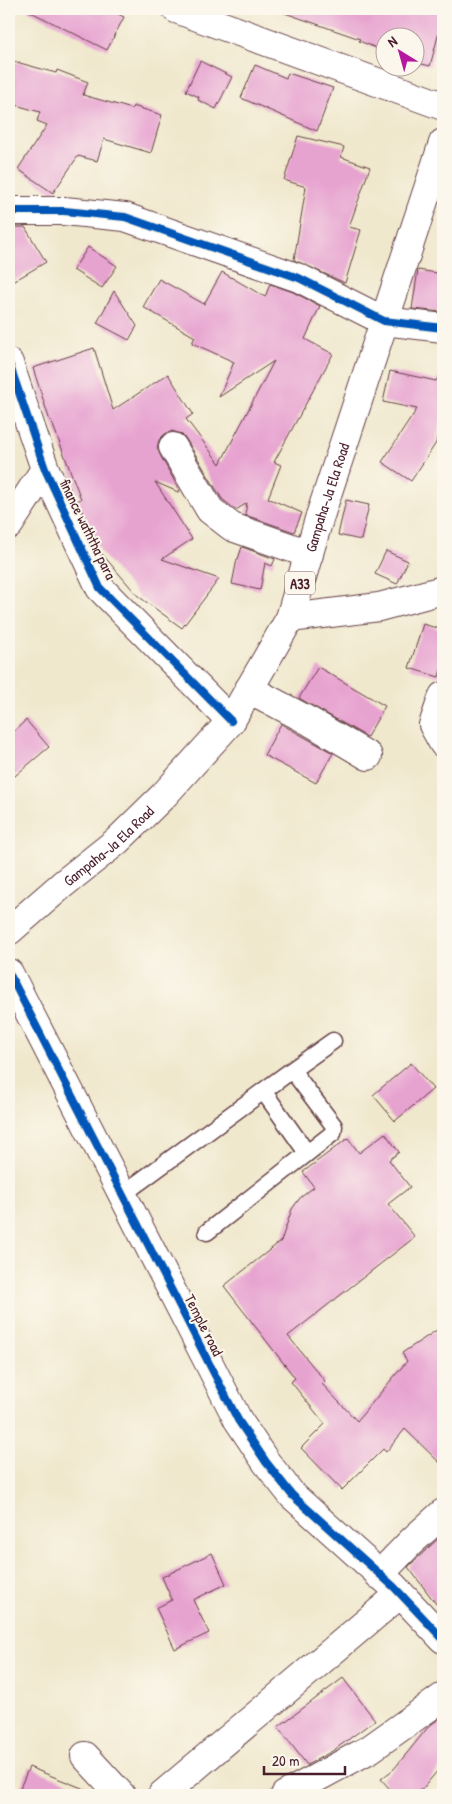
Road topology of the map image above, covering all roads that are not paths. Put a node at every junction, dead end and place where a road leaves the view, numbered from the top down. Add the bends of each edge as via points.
1 (176, 9) edge
2 (443, 106) edge
3 (443, 143) edge
4 (438, 174) edge
5 (9, 211) edge
6 (384, 321) junction
7 (443, 328) edge
8 (9, 363) edge
9 (173, 447) dead end
10 (45, 470) junction
11 (9, 525) edge
12 (309, 554) junction
13 (443, 590) edge
14 (290, 618) junction
15 (249, 689) junction
16 (443, 696) edge
17 (231, 721) junction
18 (443, 743) edge
19 (368, 756) dead end
20 (9, 931) edge
21 (9, 973) edge
22 (333, 1041) dead end
23 (292, 1070) junction
24 (264, 1092) junction
25 (307, 1153) junction
26 (123, 1194) junction
27 (207, 1232) dead end
28 (443, 1513) edge
29 (378, 1575) junction
30 (400, 1594) junction
31 (443, 1639) edge
32 (443, 1696) edge
33 (85, 1756) dead end
34 (121, 1795) edge
35 (162, 1795) edge
36 (285, 1795) edge

1 - 2 main road
3 - 4 main road, Gampaha-Ja Ela Road / A33
4 - 6 main road, Gampaha-Ja Ela Road / A33
5 - 6 main road via 64,211 125,217 298,278
6 - 7 main road
6 - 12 main road, Gampaha-Ja Ela Road / A33
8 - 10 main road, finance waththa para
9 - 12 main road via 210,510 232,527
10 - 11 main road
10 - 17 main road, finance waththa para via 100,588
12 - 14 main road, Gampaha-Ja Ela Road / A33
13 - 14 main road via 379,608
14 - 15 main road, Gampaha-Ja Ela Road / A33
15 - 17 main road, Gampaha-Ja Ela Road / A33
15 - 19 main road
16 - 18 main road via 433,725
17 - 20 main road, Gampaha-Ja Ela Road / A33 via 117,841
21 - 26 main road, Temple road
22 - 23 lane
23 - 24 lane
23 - 25 lane via 334,1126 333,1133
24 - 25 lane
24 - 26 lane
25 - 27 lane
26 - 29 main road, Temple road via 238,1420 266,1462 292,1495
28 - 29 main road
29 - 30 main road, Temple road
30 - 31 main road, Temple road
30 - 35 main road
32 - 36 main road via 370,1749
33 - 34 main road

